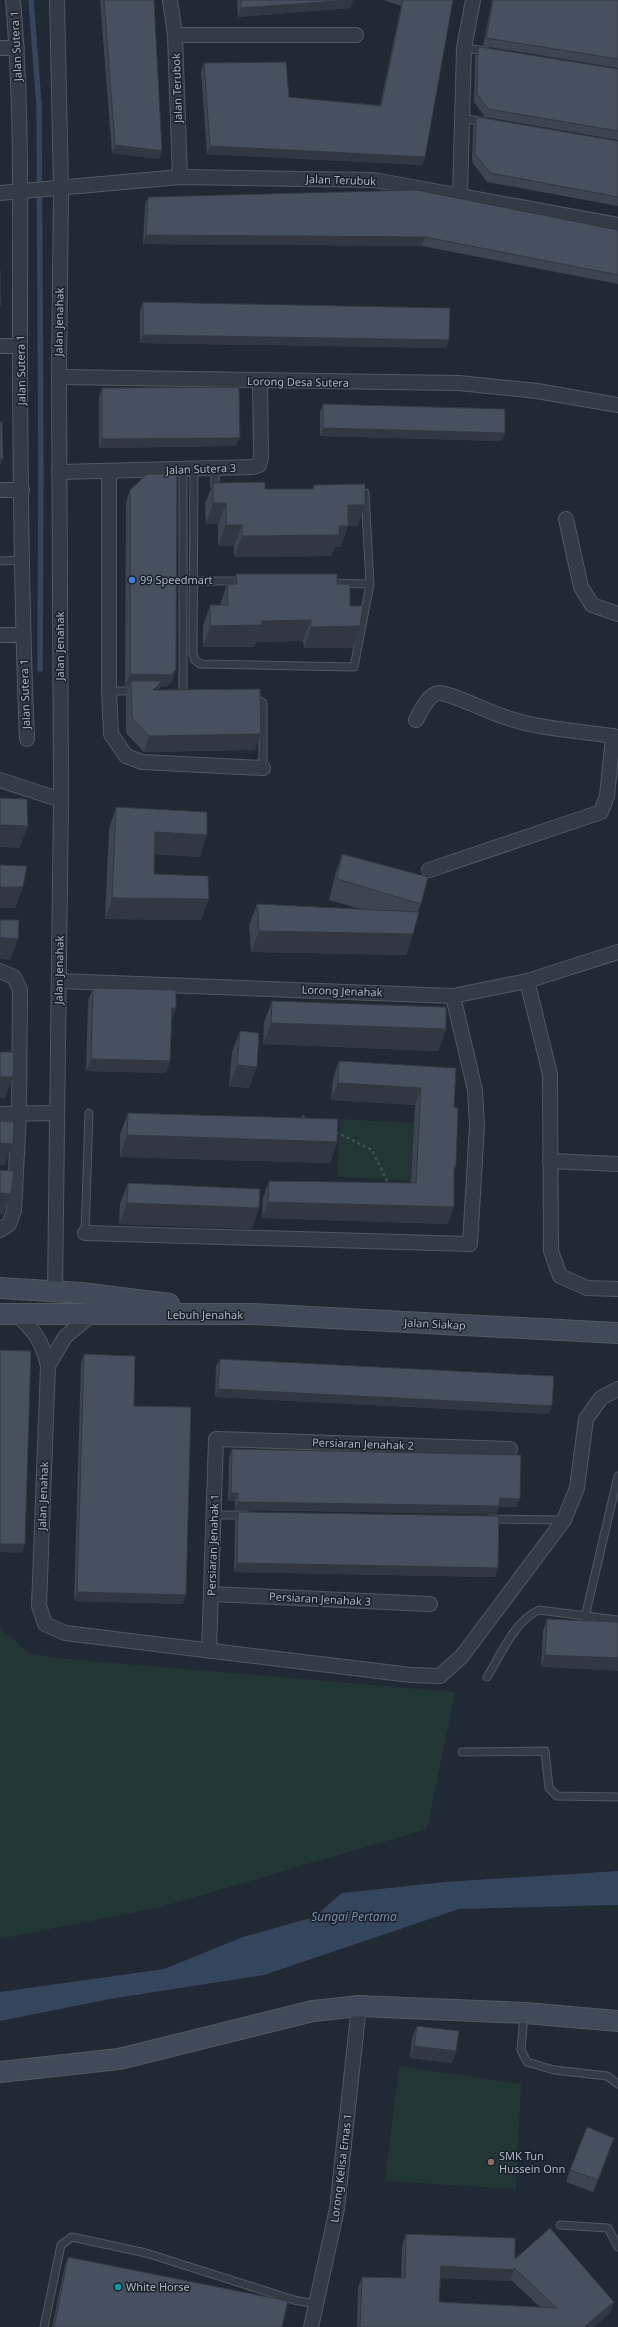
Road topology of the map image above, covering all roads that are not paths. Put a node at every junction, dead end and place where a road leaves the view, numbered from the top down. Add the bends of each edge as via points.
1 (13, 0) edge
2 (57, 0) edge
3 (170, 0) edge
4 (473, 0) edge
5 (175, 35) junction
6 (356, 36) dead end
7 (0, 48) edge
8 (17, 48) junction
9 (464, 48) junction
10 (495, 53) edge
11 (461, 118) junction
12 (492, 124) edge
13 (180, 177) junction
14 (61, 188) junction
15 (21, 192) junction
16 (0, 193) edge
17 (460, 195) junction
18 (618, 226) edge
19 (0, 346) edge
20 (20, 346) junction
21 (59, 377) junction
22 (260, 381) junction
23 (618, 405) edge
24 (215, 468) junction
25 (188, 469) junction
26 (110, 471) junction
27 (59, 472) junction
28 (0, 490) edge
29 (22, 490) junction
30 (350, 494) edge
31 (226, 495) edge
32 (566, 519) dead end
33 (0, 560) edge
34 (22, 560) junction
35 (193, 580) junction
36 (247, 582) edge
37 (324, 583) edge
38 (370, 584) junction
39 (618, 614) edge
40 (23, 635) junction
41 (0, 636) edge
42 (109, 690) junction
43 (146, 691) edge
44 (183, 691) edge
45 (243, 693) edge
46 (416, 720) dead end
47 (616, 736) edge
48 (27, 739) dead end
49 (263, 768) joint
50 (0, 780) edge
51 (61, 800) junction
52 (429, 870) dead end
53 (618, 952) edge
54 (0, 971) edge
55 (59, 981) junction
56 (527, 981) junction
57 (453, 996) junction
58 (57, 1113) junction
59 (89, 1113) dead end
60 (0, 1114) edge
61 (19, 1114) junction
62 (550, 1161) junction
63 (618, 1164) edge
64 (0, 1230) edge
65 (85, 1233) joint
66 (0, 1288) edge
67 (618, 1289) edge
68 (55, 1292) junction
69 (8, 1314) edge
70 (252, 1314) junction
71 (91, 1315) junction
72 (618, 1333) edge
73 (48, 1366) junction
74 (618, 1389) edge
75 (216, 1439) joint
76 (510, 1449) dead end
77 (618, 1476) edge
78 (214, 1515) junction
79 (254, 1516) edge
80 (485, 1519) edge
81 (564, 1520) junction
82 (211, 1594) junction
83 (430, 1604) dead end
84 (585, 1616) junction
85 (618, 1620) edge
86 (209, 1651) junction
87 (487, 1677) dead end
88 (462, 1752) dead end
89 (618, 1798) edge
90 (359, 2006) junction
91 (525, 2013) junction
92 (618, 2021) edge
93 (0, 2072) edge
94 (618, 2084) edge
95 (560, 2225) dead end
96 (618, 2247) edge
97 (316, 2304) junction
98 (44, 2327) edge
99 (311, 2327) edge

1 - 8 street, Jalan Sutera 1
2 - 14 street, Jalan Jenahak
3 - 5 street, Jalan Terubok
4 - 9 street
5 - 6 street
5 - 13 street, Jalan Terubok
7 - 8 street
8 - 15 street, Jalan Sutera 1
9 - 10 lane
9 - 11 street
11 - 12 lane
11 - 17 street
13 - 14 street, Jalan Terubuk
13 - 17 street, Jalan Terubuk via 374,180
14 - 15 street, Jalan Terubuk
14 - 21 street, Jalan Jenahak
15 - 16 street, Jalan Terubuk
15 - 20 street, Jalan Sutera 1
17 - 18 street, Jalan Terubuk
19 - 20 street
20 - 29 street, Jalan Sutera 1
21 - 22 street, Lorong Desa Sutera
21 - 27 street, Jalan Jenahak
22 - 23 street, Lorong Desa Sutera via 459,383 537,391
22 - 24 street, Jalan Sutera 3 via 259,465
24 - 25 street, Jalan Sutera 3
24 - 31 lane via 215,486 220,493
25 - 26 street, Jalan Sutera 3
25 - 35 lane
25 - 44 lane
26 - 27 street, Jalan Sutera 3
26 - 42 street
27 - 51 street, Jalan Jenahak
28 - 29 street
29 - 34 street, Jalan Sutera 1
30 - 38 lane via 365,493
32 - 39 street via 581,587 592,605
33 - 34 lane
34 - 40 street, Jalan Sutera 1
35 - 36 lane
35 - 38 lane via 193,654 200,664 354,667
37 - 38 lane
40 - 41 street
40 - 48 street, Jalan Sutera 1
42 - 43 lane
42 - 49 street via 111,734 126,756 142,762
45 - 49 lane via 263,702
46 - 47 street via 432,697 437,693 447,693 473,706 536,727
47 - 52 street via 608,796 601,812
50 - 51 street
51 - 55 street, Jalan Jenahak
53 - 56 street, Lorong Jenahak
54 - 61 street via 14,978 20,990
55 - 57 street, Lorong Jenahak
55 - 58 street, Jalan Jenahak
56 - 57 street, Lorong Jenahak
56 - 62 street via 550,1074
57 - 65 street via 475,1090 477,1126 470,1244
58 - 61 street
58 - 68 street, Jalan Jenahak
59 - 65 lane
60 - 61 street
61 - 64 street via 14,1211 8,1224
62 - 63 street
62 - 67 street via 551,1251 560,1276 587,1288
66 - 68 street, Lebuh Jenahak
68 - 70 street, Lebuh Jenahak
69 - 71 street, Lebuh Jenahak
69 - 73 street, Jalan Jenahak via 32,1328 43,1346
70 - 71 street, Lebuh Jenahak
70 - 72 street, Jalan Siakap
71 - 73 street, Jalan Jenahak via 65,1337
73 - 86 street, Jalan Jenahak via 39,1606 45,1624 65,1633
74 - 81 street via 601,1398 586,1418 577,1488
75 - 76 street, Persiaran Jenahak 2
75 - 78 street, Persiaran Jenahak 1
77 - 84 lane
78 - 79 lane
78 - 82 street, Persiaran Jenahak 1
80 - 81 lane
81 - 86 street via 462,1656 440,1676 411,1675
82 - 83 street, Persiaran Jenahak 3
82 - 86 street, Persiaran Jenahak 1
84 - 85 lane
84 - 87 lane via 539,1610 528,1615 511,1637
88 - 89 lane via 546,1751 549,1788 557,1796
90 - 91 street
90 - 93 street via 313,2011 119,2059
90 - 97 street, Lorong Kelisa Emas 1 via 337,2209
91 - 92 street
91 - 94 lane via 521,2050 528,2062 554,2070 606,2076
95 - 96 lane via 608,2228
97 - 98 lane via 294,2300 146,2253 72,2237 61,2245
97 - 99 street, Lorong Kelisa Emas 1

